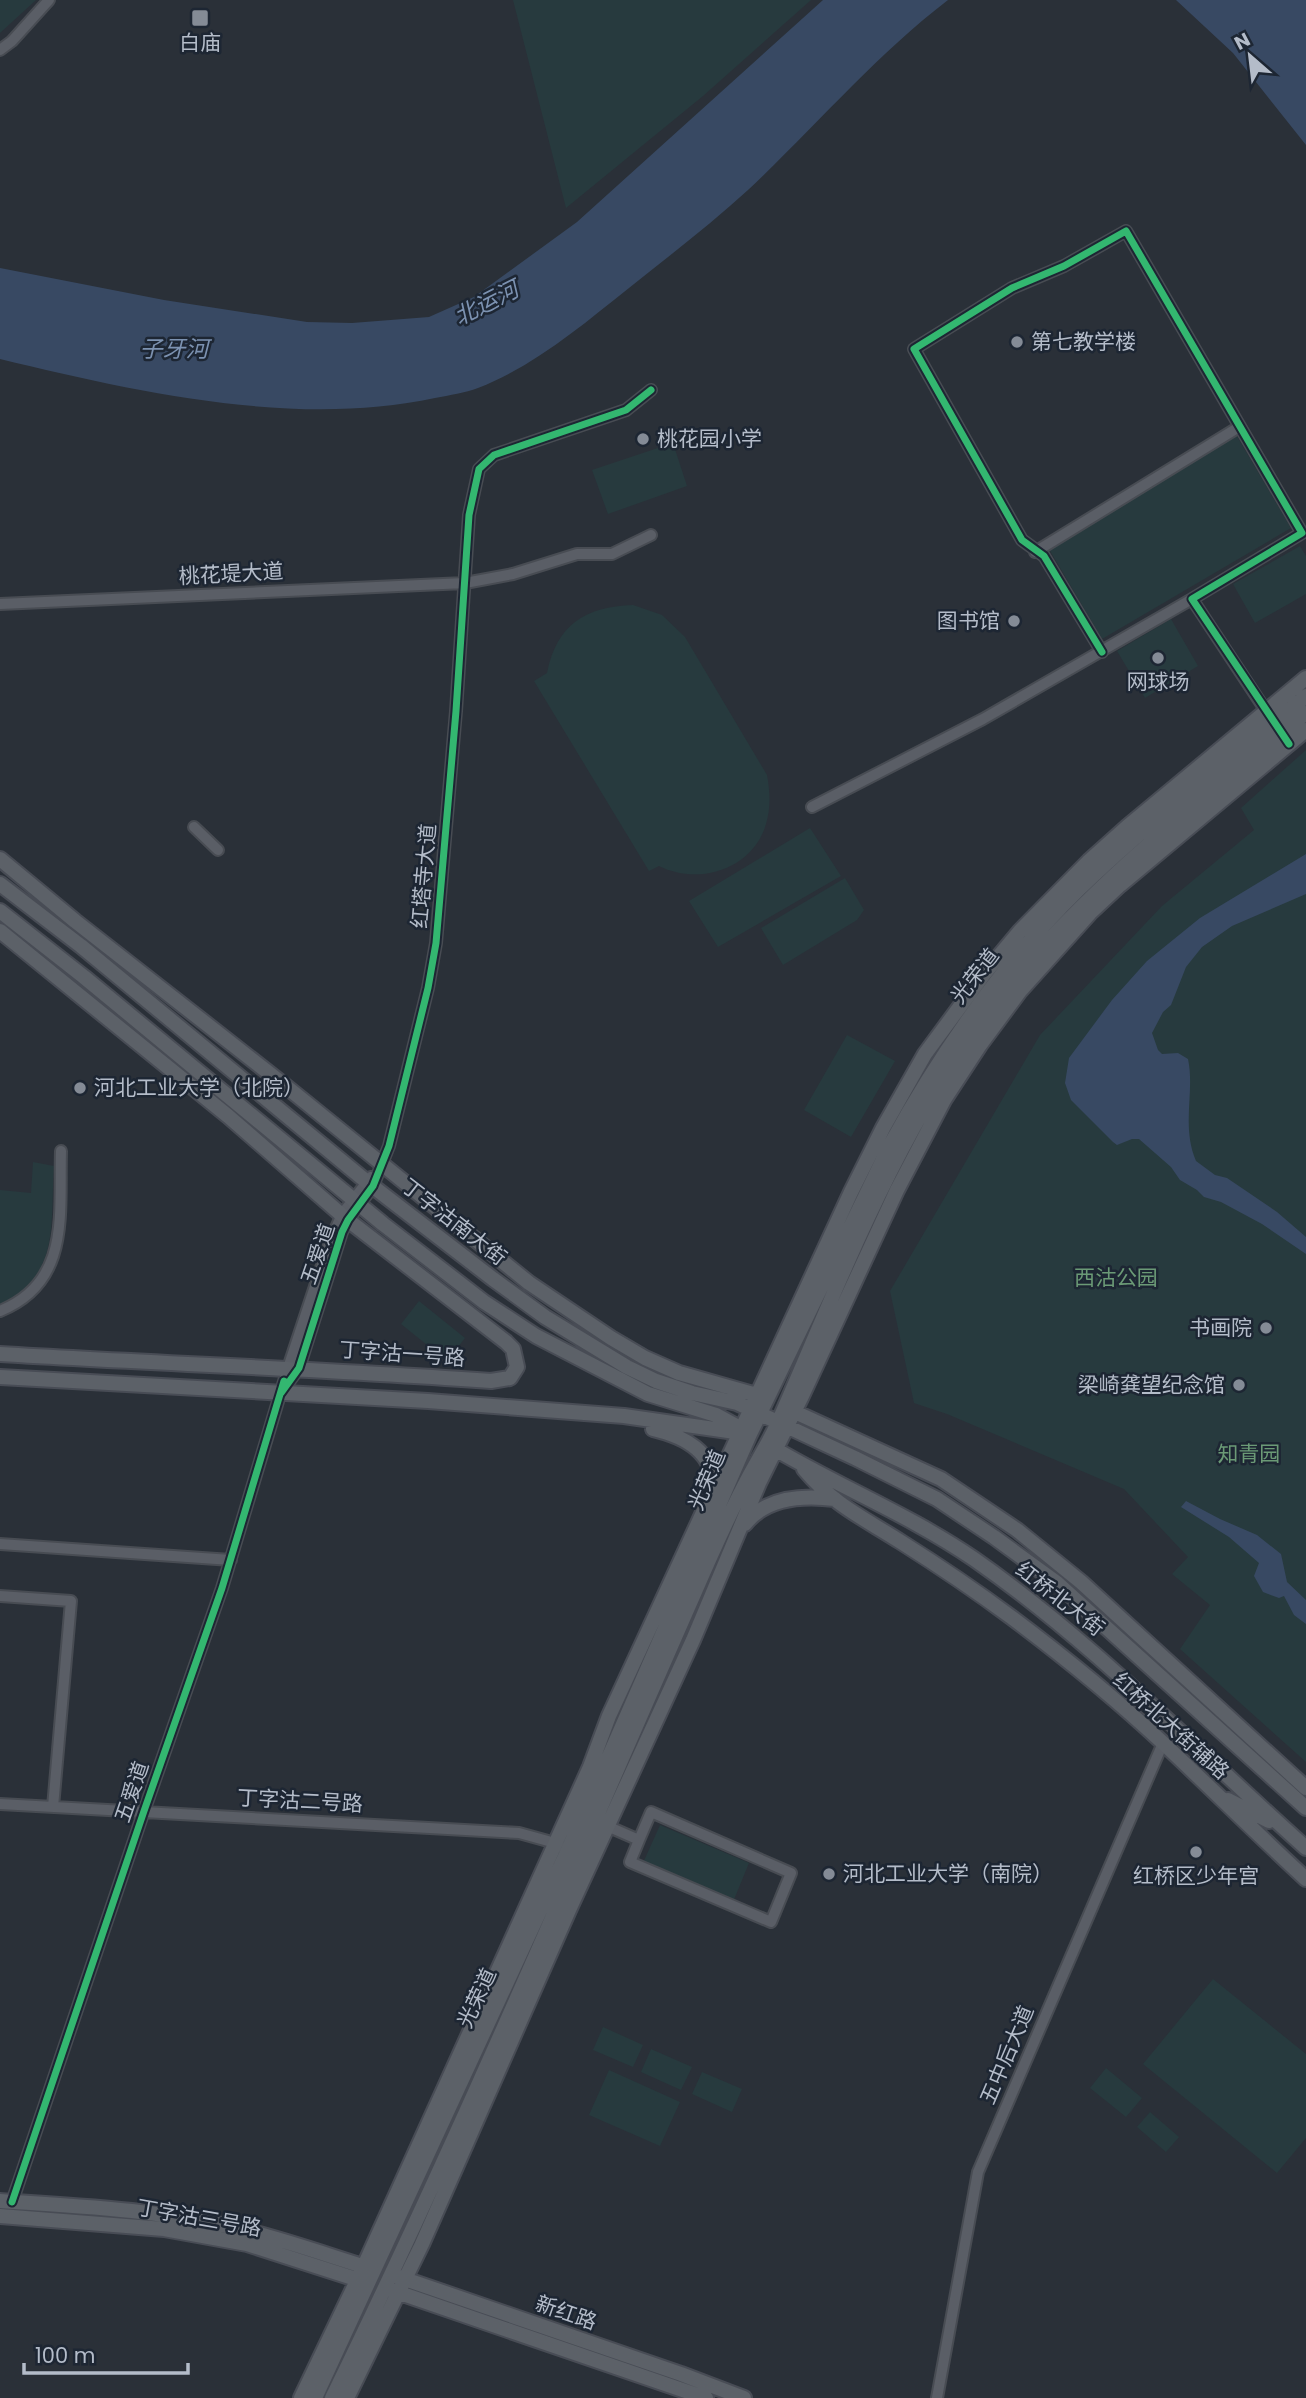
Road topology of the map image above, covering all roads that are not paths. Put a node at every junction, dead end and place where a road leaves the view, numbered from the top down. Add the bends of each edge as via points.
1 (49, 0) edge
2 (0, 50) edge
3 (651, 390) dead end
4 (1239, 427) junction
5 (651, 535) dead end
6 (1035, 552) junction
7 (465, 583) junction
8 (1192, 598) junction
9 (0, 604) edge
10 (1102, 652) junction
11 (1306, 678) edge
12 (1306, 696) edge
13 (1306, 713) edge
14 (1277, 728) junction
15 (1306, 730) edge
16 (812, 807) dead end
17 (194, 827) dead end
18 (218, 850) dead end
19 (0, 859) edge
20 (0, 884) edge
21 (0, 911) edge
22 (0, 932) edge
23 (192, 1065) junction
24 (228, 1115) junction
25 (61, 1151) dead end
26 (381, 1166) junction
27 (370, 1184) junction
28 (356, 1202) junction
29 (345, 1217) junction
30 (0, 1311) edge
31 (0, 1353) edge
32 (293, 1368) junction
33 (0, 1377) edge
34 (281, 1393) junction
35 (759, 1404) junction
36 (790, 1409) junction
37 (598, 1415) junction
38 (783, 1424) junction
39 (744, 1432) junction
40 (771, 1446) junction
41 (799, 1463) junction
42 (713, 1490) junction
43 (833, 1499) junction
44 (882, 1504) junction
45 (737, 1534) junction
46 (0, 1544) edge
47 (231, 1560) junction
48 (0, 1596) edge
49 (1163, 1743) junction
50 (1306, 1788) edge
51 (1212, 1792) junction
52 (0, 1804) edge
53 (53, 1807) junction
54 (1306, 1808) edge
55 (144, 1811) junction
56 (607, 1826) junction
57 (1283, 1828) junction
58 (639, 1840) junction
59 (1306, 1848) edge
60 (573, 1852) junction
61 (1306, 1879) edge
62 (6, 2202) edge
63 (0, 2216) edge
64 (366, 2275) junction
65 (396, 2284) junction
66 (301, 2398) edge
67 (315, 2398) edge
68 (332, 2398) edge
69 (347, 2398) edge
70 (706, 2398) edge
71 (744, 2398) edge
72 (937, 2398) edge

1 - 2 street
3 - 7 street, 红塔寺大道 via 626,410 494,454 479,469 469,514
4 - 6 street
4 - 6 street via 1126,231 1064,266 1012,288 914,349 1023,540
4 - 8 street via 1302,533
5 - 7 street, 桃花堤大道 via 612,554 577,554
6 - 10 street via 1044,556
7 - 9 street, 桃花堤大道
7 - 26 street, 红塔寺大道 via 436,943
8 - 10 street
8 - 14 street
10 - 16 street
11 - 14 main road
12 - 14 main road, 光荣道
13 - 14 main road, 光荣道
14 - 15 main road
14 - 35 main road, 光荣道 via 1187,793 1095,874 988,990 944,1052 890,1145
14 - 36 main road via 1100,904 1020,991 980,1045 943,1100
17 - 18 street
19 - 26 main road
20 - 27 main road, 丁字沽南大街
21 - 23 main road
22 - 24 main road
23 - 24 main road
23 - 28 main road
24 - 29 main road
25 - 30 street via 55,1258 30,1292
26 - 27 street, 红塔寺大道
26 - 35 main road via 519,1276 611,1339 679,1373
27 - 28 street, 红塔寺大道
27 - 35 main road, 丁字沽南大街 via 545,1317 602,1352 673,1388
28 - 29 street, 五爱道
28 - 39 main road via 484,1302 537,1336 648,1394 716,1415
29 - 32 street, 五爱道 via 329,1244
29 - 32 main road, 丁字沽一号路 via 506,1342 516,1357 516,1372 510,1378 491,1381
31 - 32 main road, 丁字沽一号路
32 - 34 street, 五爱道
33 - 34 main road
34 - 37 main road
34 - 47 street, 五爱道
35 - 36 main road
35 - 38 main road, 红桥北大街
35 - 39 main road, 光荣道
36 - 38 main road
36 - 50 main road via 941,1479 1017,1530 1081,1582
37 - 39 main road
37 - 42 main road via 667,1432 689,1443 710,1465
38 - 40 main road
38 - 54 main road, 红桥北大街 via 937,1499 1015,1552 1057,1583
39 - 40 main road, 红桥北大街
39 - 42 main road
39 - 60 main road, 光荣道
40 - 41 main road, 红桥北大街
40 - 45 main road
40 - 60 main road, 光荣道 via 711,1555
41 - 43 main road, 红桥北大街辅路
41 - 44 main road, 红桥北大街
42 - 60 main road via 609,1716 590,1767
43 - 44 main road
43 - 45 main road via 800,1497 774,1503 749,1518
43 - 49 main road, 红桥北大街辅路 via 1013,1619
44 - 57 main road, 红桥北大街 via 973,1558 1099,1656
45 - 56 main road
46 - 47 street
47 - 55 street, 五爱道
48 - 53 street via 71,1601
49 - 51 main road, 红桥北大街辅路
49 - 72 street, 五中后大道 via 978,2172
51 - 57 main road
51 - 61 main road, 红桥北大街辅路
52 - 53 street, 丁字沽二号路
53 - 55 street, 丁字沽二号路
55 - 60 street, 丁字沽二号路 via 519,1833
55 - 62 street, 五爱道
56 - 58 street
56 - 60 main road
57 - 59 main road, 红桥北大街
58 - 58 street via 630,1862 771,1922 791,1873 651,1812
60 - 64 main road, 光荣道
60 - 65 main road
62 - 64 main road, 丁字沽三号路 via 149,2214 254,2232
63 - 64 main road, 丁字沽三号路 via 164,2229 247,2244
64 - 65 main road, 丁字沽三号路
64 - 66 main road
64 - 67 main road, 光荣道
65 - 68 main road
65 - 69 main road
65 - 70 main road, 新红路
65 - 71 main road, 新红路

